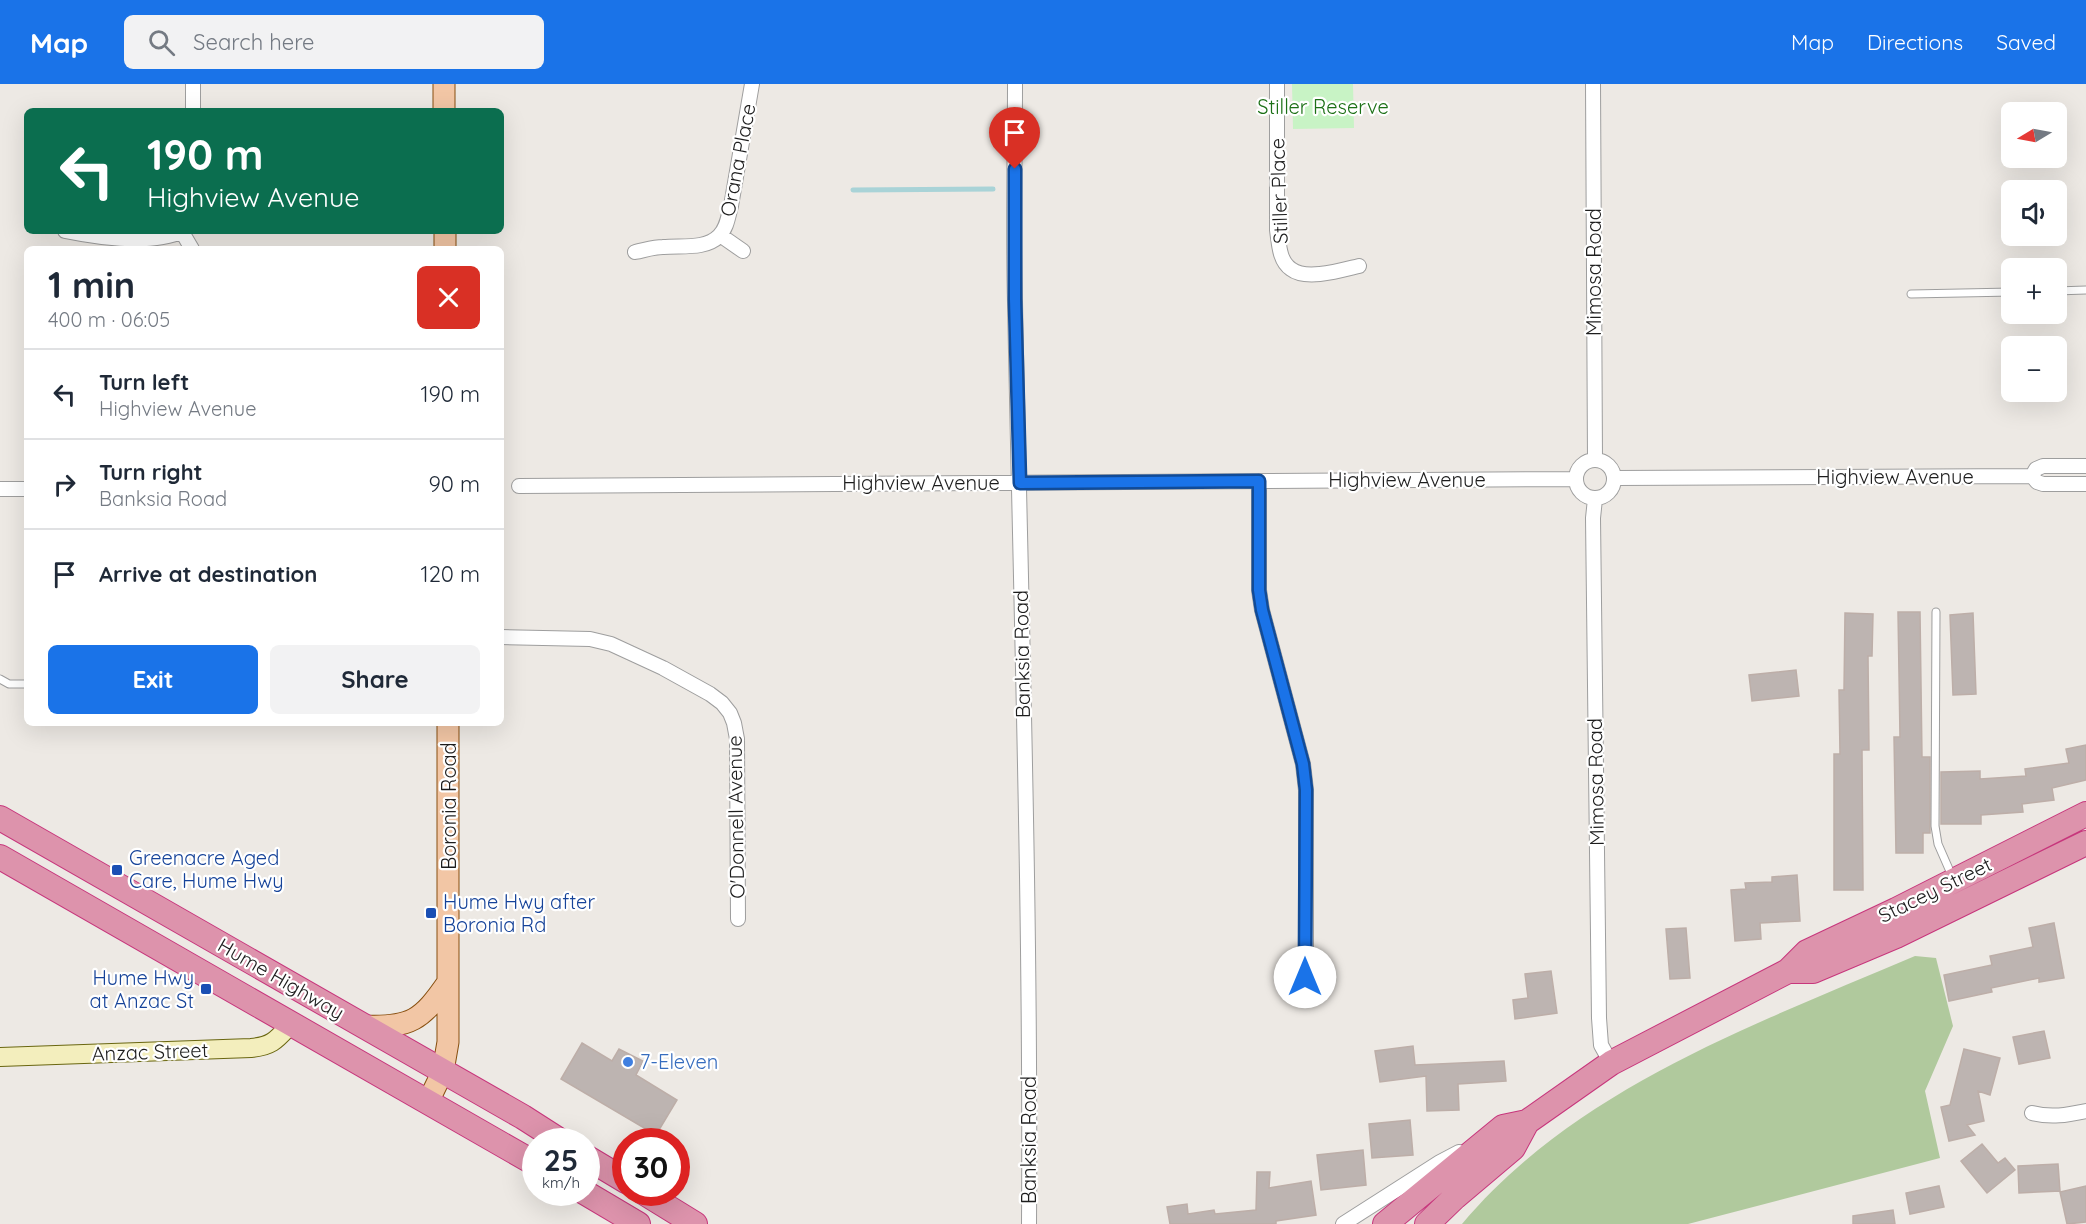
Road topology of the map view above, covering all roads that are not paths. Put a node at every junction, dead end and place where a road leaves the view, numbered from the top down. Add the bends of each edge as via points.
1 (193, 84) edge
2 (444, 84) edge
3 (752, 84) edge
4 (1015, 84) edge
5 (1277, 84) edge
6 (1593, 84) edge
7 (193, 108) edge
8 (444, 108) edge
9 (80, 234) edge
10 (175, 234) edge
11 (720, 235) junction
12 (743, 251) dead end
13 (635, 252) dead end
14 (1285, 262) junction
15 (1359, 266) dead end
16 (1273, 270) dead end
17 (2086, 290) edge
18 (2067, 291) edge
19 (2001, 292) edge
20 (1911, 294) dead end
21 (1595, 460) junction
22 (2086, 466) edge
23 (2032, 476) junction
24 (1615, 478) junction
25 (1575, 479) junction
26 (1259, 481) junction
27 (1020, 483) junction
28 (2086, 484) edge
29 (519, 486) dead end
30 (0, 489) edge
31 (24, 489) edge
32 (1595, 499) junction
33 (1936, 612) dead end
34 (504, 637) edge
35 (0, 679) edge
36 (24, 684) edge
37 (448, 726) edge
38 (2086, 814) edge
39 (0, 818) edge
40 (2086, 843) edge
41 (0, 857) edge
42 (1955, 881) junction
43 (738, 919) dead end
44 (1788, 972) junction
45 (1305, 977) dead end
46 (448, 982) junction
47 (291, 1024) junction
48 (364, 1026) junction
49 (0, 1057) edge
50 (1611, 1064) junction
51 (443, 1071) junction
52 (428, 1102) junction
53 (2086, 1111) edge
54 (2032, 1113) dead end
55 (1527, 1122) junction
56 (539, 1128) edge
57 (1490, 1137) junction
58 (522, 1156) edge
59 (600, 1201) edge
60 (666, 1206) edge
61 (1348, 1222) edge
62 (638, 1224) edge
63 (695, 1224) edge
64 (1029, 1224) edge
65 (1385, 1224) edge
66 (1427, 1224) edge

1 - 7 street
2 - 8 main road
3 - 11 street, Orana Place via 731,206
4 - 27 street, Banksia Road
5 - 14 street, Stiller Place via 1277,230
6 - 21 street, Mimosa Road
9 - 10 street via 140,239
11 - 12 street, Orana Place
11 - 13 street, Orana Place via 701,245
14 - 15 street, Stiller Place via 1290,269 1314,274
14 - 16 street, Stiller Place
17 - 18 lane
19 - 20 lane
21 - 24 street via 1609,465
21 - 25 street via 1581,465
22 - 23 street, Highview Avenue via 2043,466
23 - 24 street, Highview Avenue
23 - 28 street, Highview Avenue via 2043,484
24 - 32 street via 1609,493
25 - 26 street, Highview Avenue
25 - 32 street via 1583,495
26 - 27 street, Highview Avenue
26 - 45 street via 1262,610 1303,764 1306,790
27 - 29 street, Highview Avenue
27 - 64 street, Banksia Road
30 - 31 street
32 - 50 street, Mimosa Road via 1599,1018 1601,1045
33 - 42 lane via 1935,835
34 - 43 street, O'Donnell Avenue via 590,639 611,644 663,668 722,703 734,723 737,739
35 - 36 lane via 9,684
37 - 46 main road, Boronia Road
38 - 42 highway, Stacey Street
39 - 48 highway, Hume Highway
40 - 44 highway, Stacey Street via 1896,936 1813,971
41 - 47 highway, Hume Highway
42 - 44 highway, Stacey Street via 1807,952
44 - 50 highway, Stacey Street
46 - 48 main road via 431,1007 412,1020 392,1027
46 - 51 main road, Boronia Road via 448,1042
47 - 49 street, Anzac Street via 273,1043 258,1048
47 - 52 highway, Hume Highway
48 - 51 highway, Hume Highway
50 - 55 highway, Stacey Street
51 - 52 main road, Boronia Road
51 - 56 highway, Hume Highway
52 - 58 highway, Hume Highway
53 - 54 street via 2046,1117
55 - 57 highway, Stacey Street via 1503,1127
55 - 66 highway, Stacey Street via 1513,1148
57 - 61 street, Stacey Street via 1440,1162
57 - 65 highway, Stacey Street
59 - 62 highway
60 - 63 highway

